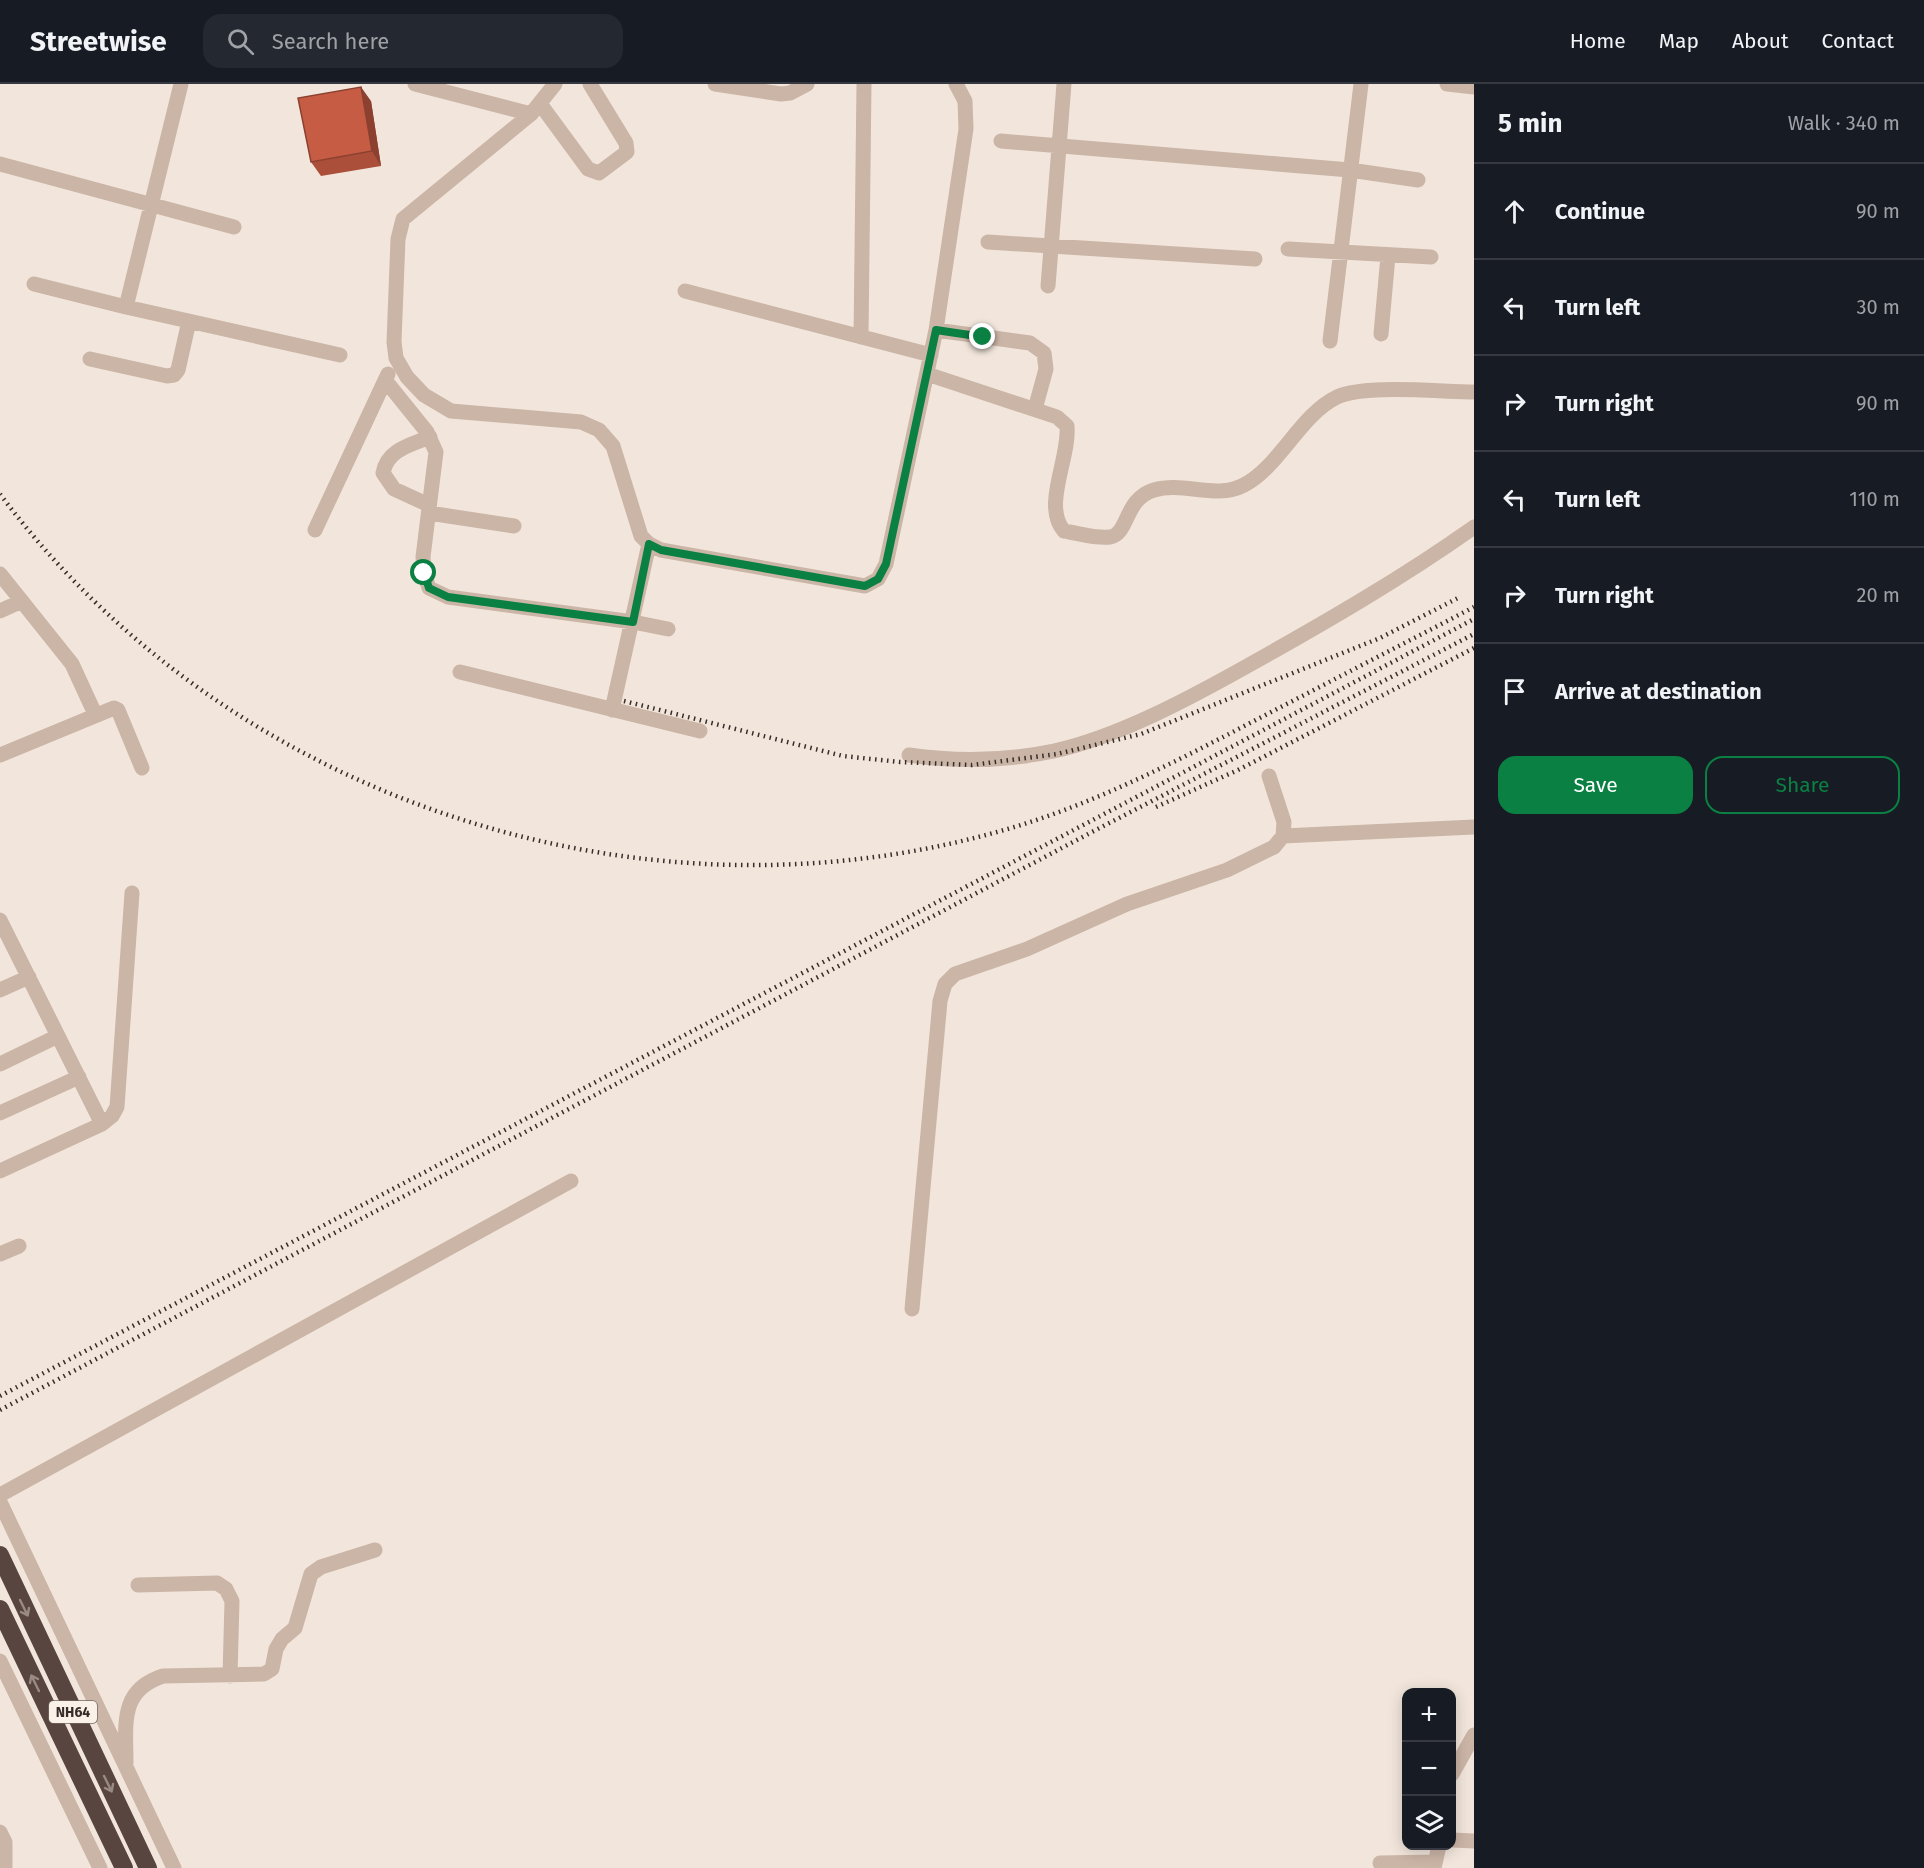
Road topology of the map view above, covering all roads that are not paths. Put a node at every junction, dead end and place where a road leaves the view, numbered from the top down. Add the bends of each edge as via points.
1 (181, 84) edge
2 (415, 84) edge
3 (555, 84) edge
4 (590, 84) edge
5 (715, 84) edge
6 (807, 84) edge
7 (864, 84) edge
8 (956, 84) edge
9 (1064, 84) edge
10 (1361, 84) edge
11 (1447, 84) edge
12 (1474, 87) edge
13 (536, 109) junction
14 (1001, 141) dead end
15 (1059, 148) junction
16 (0, 164) edge
17 (1350, 170) junction
18 (1418, 180) dead end
19 (150, 206) junction
20 (234, 227) dead end
21 (988, 242) dead end
22 (1052, 244) junction
23 (1288, 249) dead end
24 (1340, 254) junction
25 (1388, 256) junction
26 (1431, 257) dead end
27 (1255, 259) dead end
28 (34, 284) dead end
29 (1048, 286) dead end
30 (685, 291) dead end
31 (126, 307) junction
32 (189, 321) junction
33 (936, 330) junction
34 (1381, 334) dead end
35 (861, 337) junction
36 (1330, 341) dead end
37 (340, 355) dead end
38 (931, 355) junction
39 (396, 357) junction
40 (90, 359) dead end
41 (927, 374) junction
42 (386, 380) junction
43 (1474, 392) edge
44 (1035, 409) junction
45 (430, 437) junction
46 (429, 509) junction
47 (514, 526) dead end
48 (1474, 527) edge
49 (315, 530) dead end
50 (649, 544) junction
51 (0, 574) edge
52 (22, 601) junction
53 (0, 611) edge
54 (633, 622) junction
55 (668, 629) dead end
56 (460, 672) dead end
57 (612, 710) junction
58 (95, 714) junction
59 (700, 731) dead end
60 (0, 755) edge
61 (909, 755) dead end
62 (142, 768) dead end
63 (1269, 776) dead end
64 (1474, 827) edge
65 (1283, 836) junction
66 (132, 893) dead end
67 (0, 920) edge
68 (29, 977) junction
69 (0, 990) edge
70 (58, 1036) junction
71 (0, 1064) edge
72 (79, 1077) junction
73 (0, 1113) edge
74 (102, 1124) junction
75 (0, 1171) edge
76 (571, 1181) dead end
77 (19, 1246) dead end
78 (0, 1254) edge
79 (912, 1310) dead end
80 (0, 1495) edge
81 (0, 1502) edge
82 (375, 1550) dead end
83 (0, 1555) edge
84 (138, 1585) dead end
85 (0, 1609) edge
86 (0, 1661) edge
87 (230, 1676) junction
88 (1474, 1735) edge
89 (1456, 1767) edge
90 (126, 1769) junction
91 (0, 1832) edge
92 (1456, 1840) edge
93 (1474, 1841) edge
94 (1438, 1850) edge
95 (1380, 1863) dead end
96 (1434, 1865) edge
97 (4, 1868) edge
98 (100, 1868) edge
99 (124, 1868) edge
100 (148, 1868) edge
101 (174, 1868) edge

1 - 19 street
2 - 13 street
3 - 13 street
4 - 13 street via 626,143 627,152 599,173 588,169
5 - 6 street via 790,93
7 - 35 street
8 - 33 street via 965,101 966,129
9 - 15 street
10 - 17 street
11 - 12 street
13 - 39 street via 403,219
14 - 15 street
15 - 17 street
15 - 22 street
16 - 19 street
17 - 18 street
17 - 24 street
19 - 20 street
19 - 31 street
21 - 22 street
22 - 27 street
22 - 29 street
23 - 24 street
24 - 25 street
24 - 36 street
25 - 26 street
25 - 34 street
28 - 31 street
30 - 35 street
31 - 32 street
32 - 37 street
32 - 40 street via 174,375
33 - 38 street
33 - 44 street via 1030,343 1044,353 1046,369
35 - 38 street
38 - 41 street
39 - 42 street
39 - 50 street via 424,394 451,411 581,422 599,430 613,446 635,522
41 - 44 street
41 - 50 street via 886,564 878,579 865,586 852,585 661,550
42 - 45 street
42 - 49 street
43 - 44 street via 1361,391 1337,397 1313,415 1245,484 1223,493 1166,487 1151,491 1137,498 1119,533 1110,537 1064,531 1057,522 1054,508 1068,441 1067,426 1057,417
45 - 46 street via 436,452
45 - 46 street via 391,455 385,461 383,473 394,489
46 - 47 street
46 - 54 street via 423,556 429,588 448,597
48 - 61 street via 1334,618 1193,696 1125,727 1055,751 993,760
50 - 54 street
51 - 52 street
52 - 53 street
52 - 58 street via 72,664
54 - 55 street
54 - 57 street
56 - 57 street
57 - 59 street
58 - 60 street
58 - 62 street via 108,709 118,711
63 - 65 street via 1284,822
64 - 65 street
65 - 79 street via 1274,847 1242,863 1127,904 1027,949 955,974 945,984 940,1001
66 - 74 street via 117,1107
67 - 68 street
68 - 69 street
68 - 70 street
70 - 71 street
70 - 72 street
72 - 73 street
72 - 74 street
74 - 75 street
76 - 80 street
77 - 78 street
81 - 90 street
82 - 87 street via 321,1567 311,1574 295,1628 276,1649 272,1669 255,1676
83 -> 100 highway, NH64
84 - 87 street via 217,1583 226,1589 232,1601
99 -> 85 highway, NH64
86 - 98 street
87 - 90 street via 164,1676 151,1680 135,1693 128,1707
88 - 89 street
90 - 101 street
91 - 97 street via 5,1842
92 - 93 street
94 - 96 street
95 - 96 street

